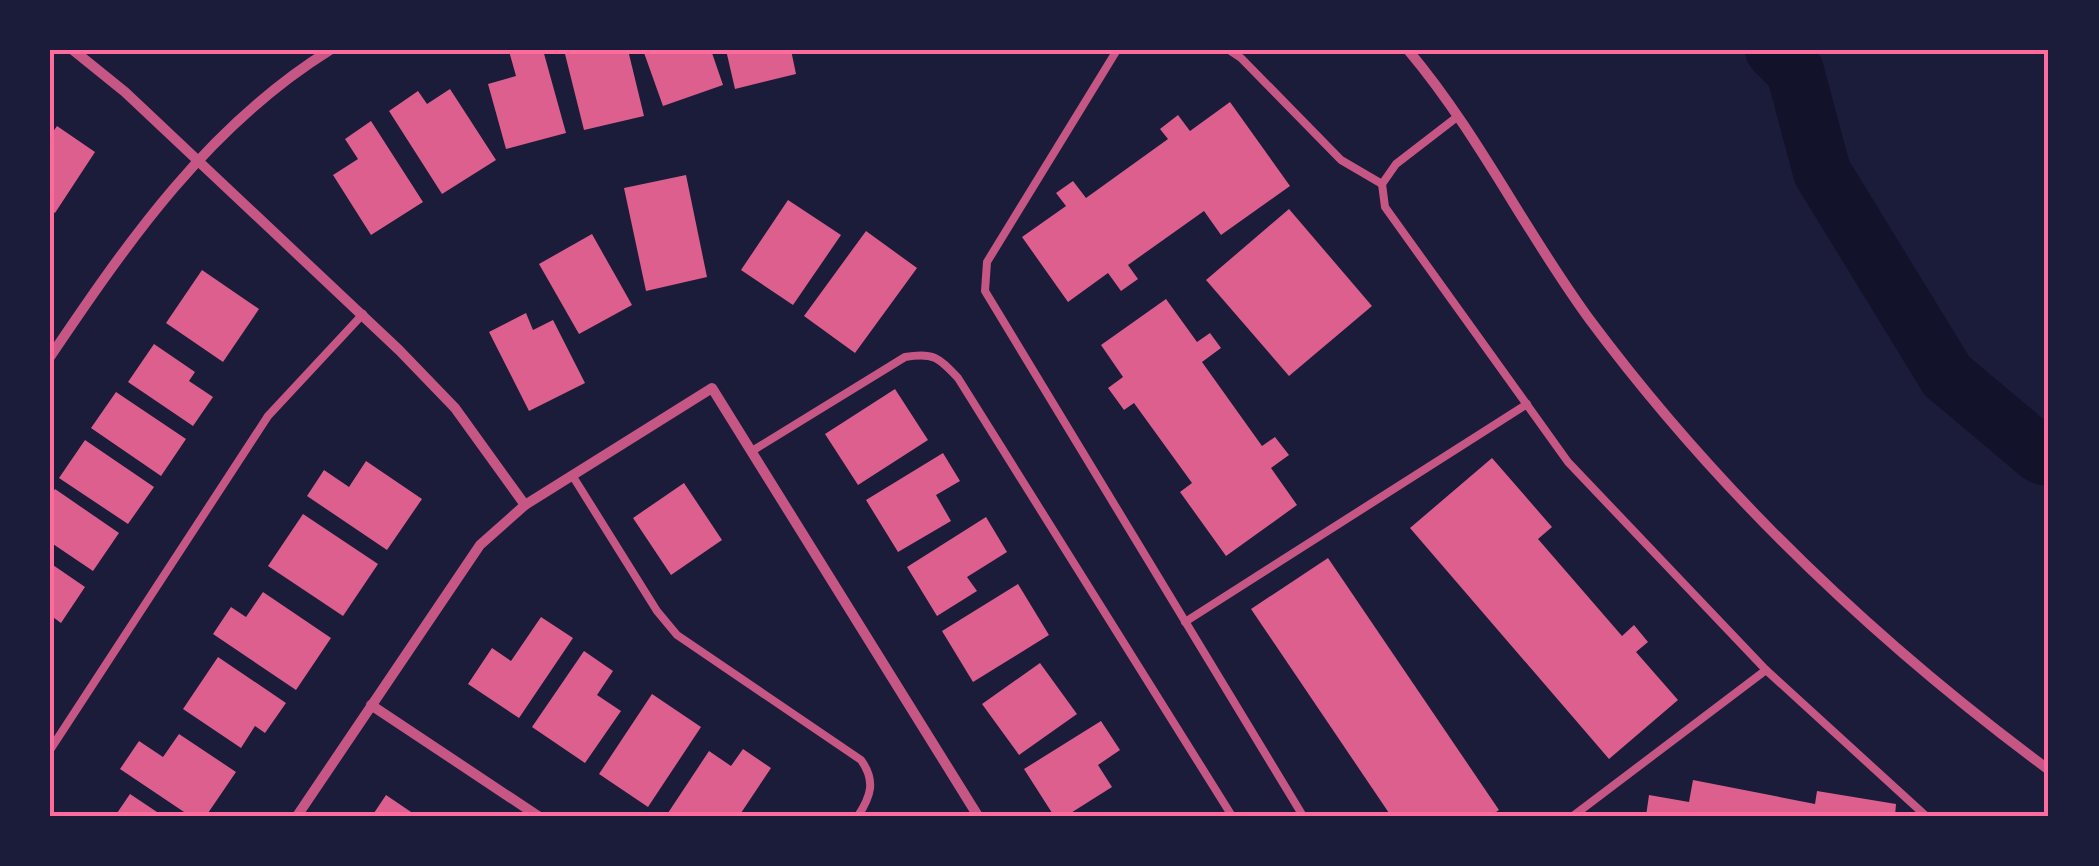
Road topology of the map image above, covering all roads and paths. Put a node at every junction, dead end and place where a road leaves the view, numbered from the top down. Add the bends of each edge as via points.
1 (74, 50) edge
2 (330, 50) edge
3 (1117, 50) edge
4 (1229, 50) edge
5 (1408, 50) edge
6 (1457, 118) junction
7 (197, 160) junction
8 (1382, 184) junction
9 (362, 314) junction
10 (50, 357) edge
11 (1526, 404) junction
12 (752, 451) junction
13 (572, 476) junction
14 (525, 505) junction
15 (1185, 622) junction
16 (1766, 670) junction
17 (372, 705) junction
18 (50, 750) edge
19 (2049, 770) edge
20 (298, 816) edge
21 (538, 816) edge
22 (858, 816) edge
23 (978, 816) edge
24 (1232, 816) edge
25 (1303, 816) edge
26 (1573, 816) edge
27 (1926, 816) edge

1 - 7 street
2 - 7 street via 261,100
3 - 15 lane via 987,262 985,291
4 - 8 lane via 1341,160
5 - 6 street
6 - 8 lane via 1396,164
6 - 19 street via 1590,320 1690,444 1866,622
7 - 9 street
7 - 10 street via 136,231
8 - 11 lane via 1385,208
9 - 14 street via 454,408
9 - 18 lane via 268,416
11 - 15 lane
11 - 16 lane via 1568,462
12 - 13 street via 712,388
12 - 23 street
12 - 24 lane via 905,357 940,358
13 - 14 street
13 - 22 lane via 678,635 861,760 871,791
14 - 17 street via 480,545
15 - 25 lane
16 - 26 lane
16 - 27 lane
17 - 20 street
17 - 21 street

